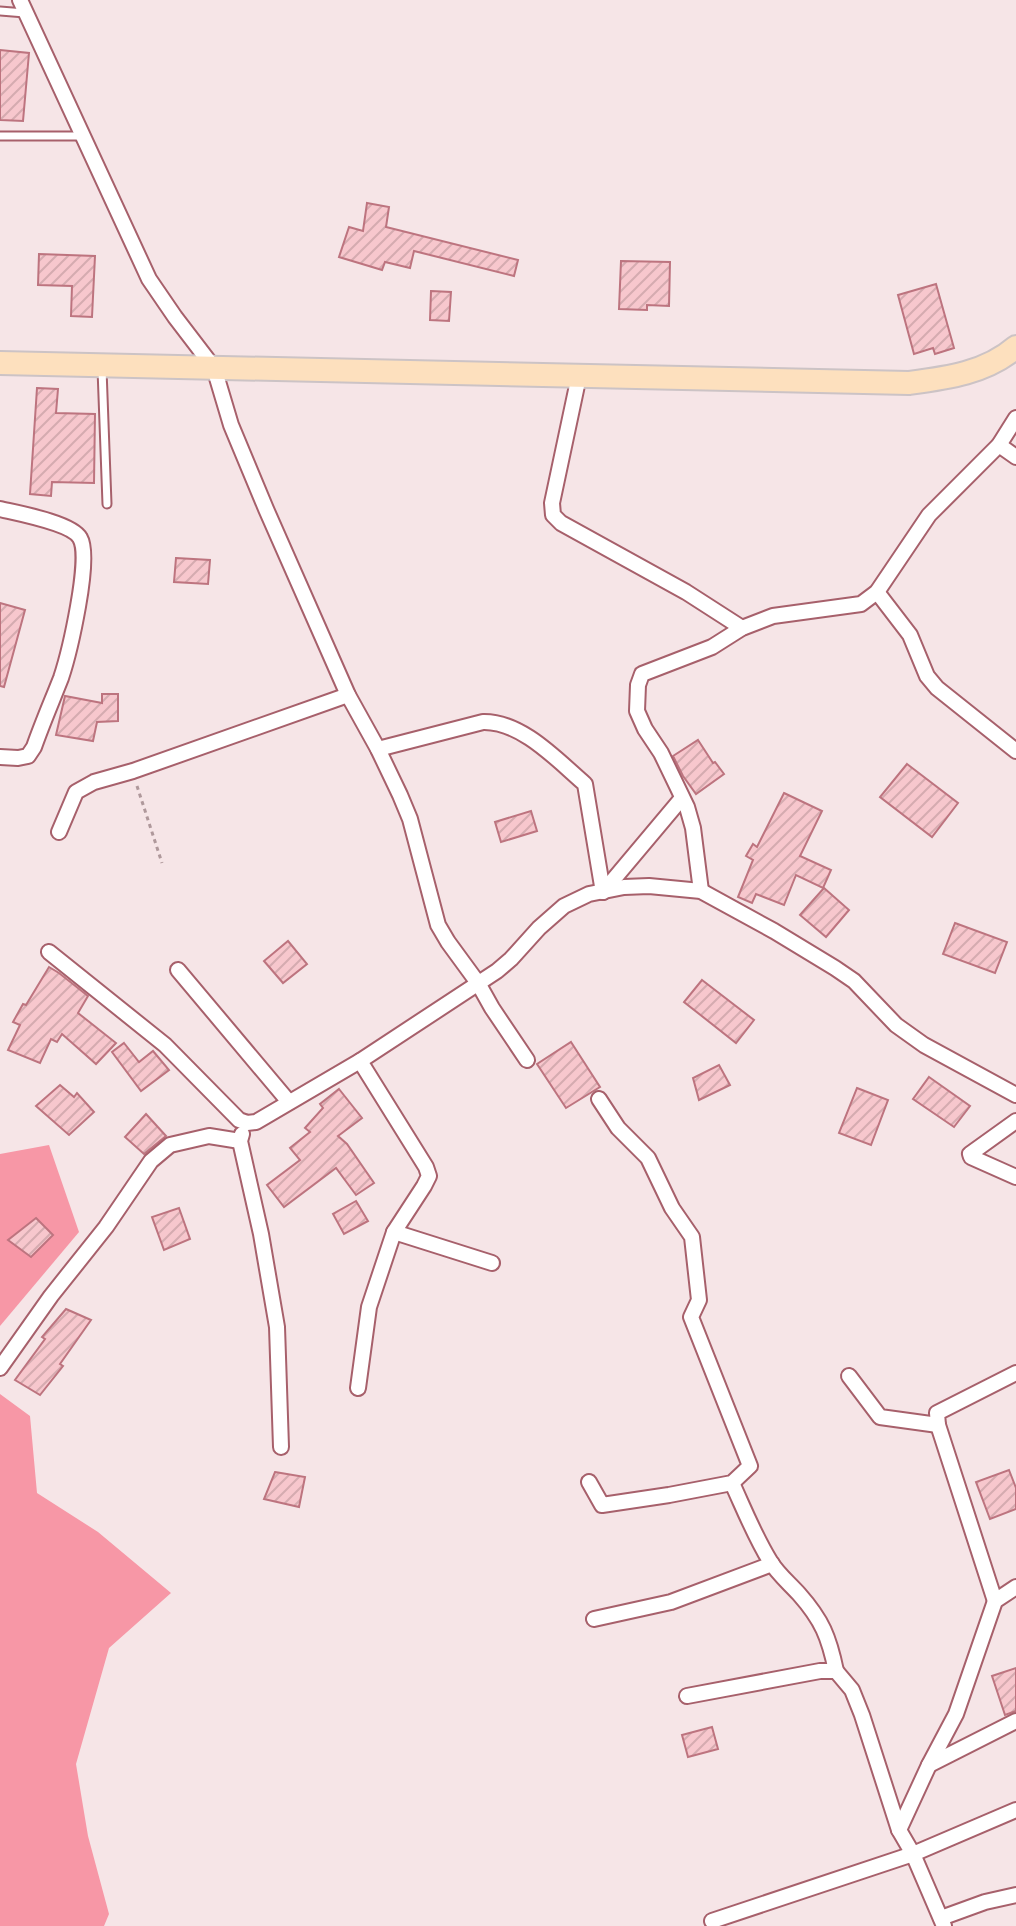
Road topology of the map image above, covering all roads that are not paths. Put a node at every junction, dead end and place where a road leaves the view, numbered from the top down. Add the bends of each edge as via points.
1 (24, 7) edge
2 (0, 11) edge
3 (0, 136) edge
4 (83, 136) junction
5 (1016, 347) edge
6 (0, 363) edge
7 (102, 367) junction
8 (214, 368) junction
9 (579, 376) junction
10 (1016, 418) edge
11 (999, 445) junction
12 (1016, 457) edge
13 (107, 504) dead end
14 (0, 509) edge
15 (877, 592) junction
16 (742, 628) junction
17 (348, 695) junction
18 (378, 749) junction
19 (1016, 751) edge
20 (0, 757) edge
21 (682, 798) junction
22 (59, 832) dead end
23 (701, 891) junction
24 (603, 892) junction
25 (49, 952) dead end
26 (178, 970) dead end
27 (478, 983) junction
28 (527, 1060) dead end
29 (360, 1061) junction
30 (1015, 1093) edge
31 (599, 1099) dead end
32 (289, 1102) junction
33 (1016, 1121) edge
34 (247, 1123) junction
35 (240, 1141) junction
36 (1016, 1177) edge
37 (394, 1232) junction
38 (492, 1263) dead end
39 (0, 1368) edge
40 (1016, 1373) edge
41 (849, 1376) dead end
42 (358, 1388) dead end
43 (938, 1425) junction
44 (281, 1447) dead end
45 (589, 1482) dead end
46 (732, 1483) junction
47 (772, 1564) junction
48 (1016, 1587) edge
49 (995, 1601) junction
50 (594, 1619) dead end
51 (836, 1671) junction
52 (687, 1696) dead end
53 (1016, 1721) edge
54 (929, 1765) junction
55 (1016, 1810) edge
56 (899, 1830) junction
57 (913, 1854) junction
58 (1016, 1895) edge
59 (712, 1921) dead end
60 (943, 1922) edge

1 - 2 lane
1 - 4 street
3 - 4 lane
4 - 8 street via 149,279
5 - 9 main road via 985,367 909,383
6 - 7 main road
7 - 8 main road
7 - 13 lane
8 - 9 main road
8 - 17 street via 231,425
9 - 16 street via 553,515
10 - 11 street
11 - 12 street
11 - 15 street via 929,515
14 - 20 street via 69,528 80,536 84,550 84,577 61,676 34,747 28,756
15 - 16 street via 861,604 773,616
15 - 19 street via 910,635 937,688
16 - 21 street via 712,647 642,674 638,685 637,711
17 - 18 street
17 - 22 street via 94,782 76,792
18 - 24 street via 483,722 531,738 585,784
18 - 27 street via 410,819 438,925
21 - 23 street via 693,828
21 - 24 street
23 - 24 street via 649,886
23 - 30 street via 854,981 896,1025 924,1045
24 - 27 street via 564,906 511,959
25 - 34 street via 165,1045
26 - 32 street
27 - 28 street
27 - 29 street
29 - 32 street
29 - 37 street via 429,1176
31 - 46 street via 648,1158 692,1237 699,1300 691,1317 750,1466
32 - 34 street
33 - 36 street via 970,1154
34 - 35 street
35 - 39 street via 209,1136 170,1145 151,1161
35 - 44 street via 277,1327
37 - 38 street
37 - 42 street via 369,1307
40 - 43 street via 937,1413
41 - 43 street via 880,1417
43 - 49 street
45 - 46 street via 602,1505
46 - 47 street
47 - 50 street via 671,1602
47 - 51 street via 822,1624
48 - 49 street
49 - 54 street via 956,1714
51 - 52 street
51 - 56 street via 852,1690 862,1715
53 - 54 street
54 - 56 street
55 - 57 street
56 - 57 street
57 - 59 street
57 - 60 street
58 - 60 street via 985,1902

